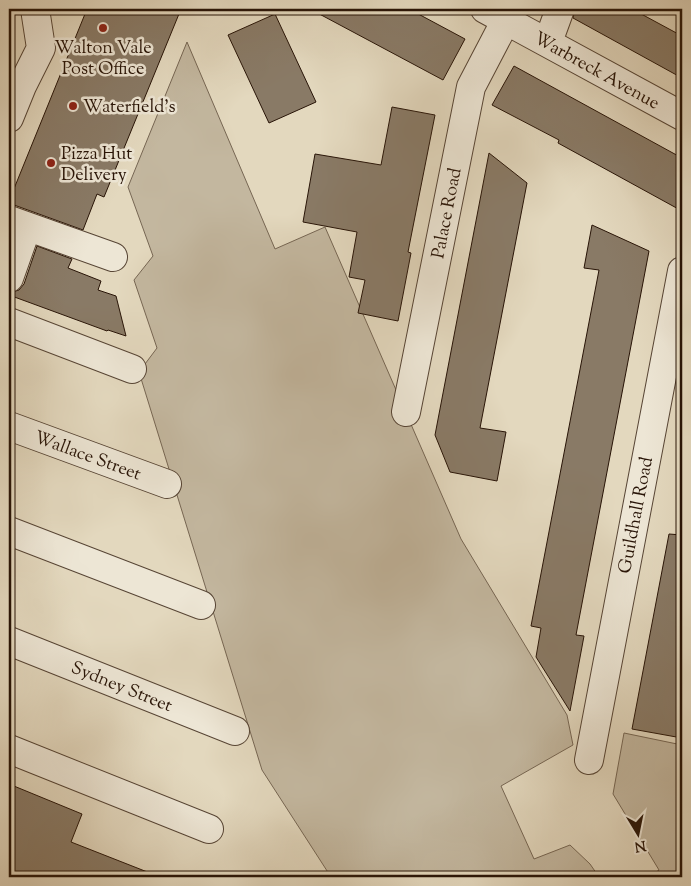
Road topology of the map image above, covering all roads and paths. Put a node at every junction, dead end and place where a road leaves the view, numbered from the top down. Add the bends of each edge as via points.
1 (35, 9) edge
2 (560, 9) edge
3 (496, 15) edge
4 (548, 42) junction
5 (682, 116) edge
6 (9, 118) edge
7 (18, 223) edge
8 (113, 257) dead end
9 (682, 271) edge
10 (9, 278) edge
11 (9, 322) edge
12 (132, 369) dead end
13 (406, 412) dead end
14 (9, 426) edge
15 (167, 484) dead end
16 (9, 531) edge
17 (201, 606) dead end
18 (9, 641) edge
19 (236, 731) dead end
20 (9, 749) edge
21 (589, 760) dead end
22 (209, 829) dead end

1 - 6 street via 41,48
2 - 4 street
3 - 4 street, Warbreck Avenue
3 - 13 street, Palace Road via 472,87
4 - 5 street, Warbreck Avenue
7 - 8 street
7 - 10 street
9 - 21 street, Guildhall Road
11 - 12 street
14 - 15 street, Wallace Street
16 - 17 street
18 - 19 street, Sydney Street
20 - 22 street

